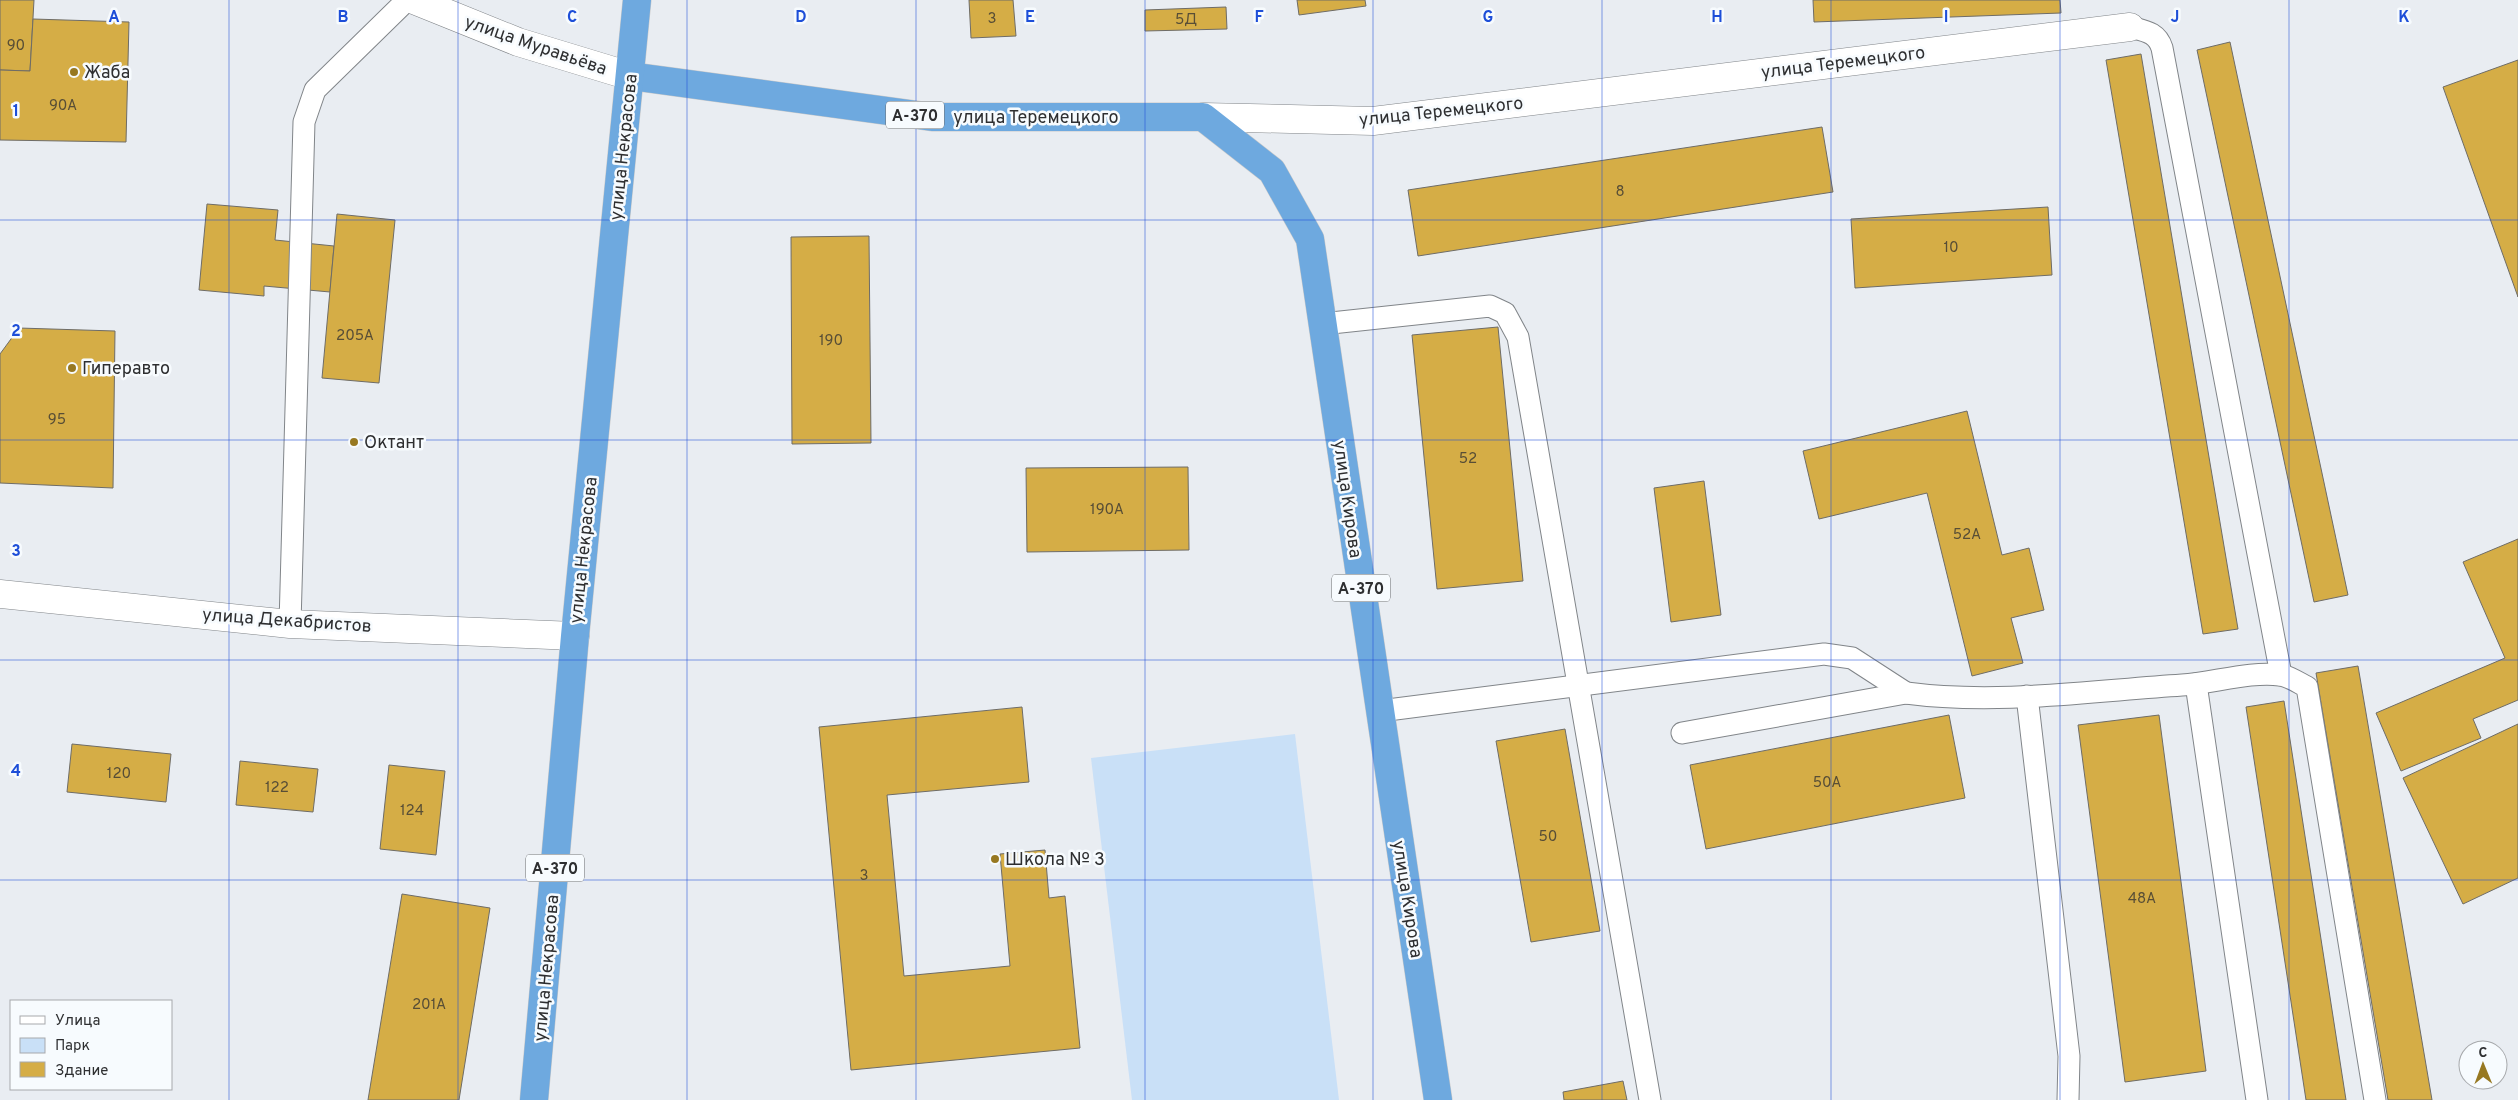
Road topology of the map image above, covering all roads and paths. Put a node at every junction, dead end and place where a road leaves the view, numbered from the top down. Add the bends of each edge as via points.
1 (407, 0) edge
2 (414, 0) edge
3 (637, 0) edge
4 (2130, 27) joint
5 (630, 76) junction
6 (1203, 117) junction
7 (1322, 324) junction
8 (0, 594) edge
9 (290, 624) junction
10 (575, 636) junction
11 (2281, 675) junction
12 (2196, 684) junction
13 (1578, 686) junction
14 (1906, 692) junction
15 (2028, 696) junction
16 (1380, 712) junction
17 (1682, 733) dead end
18 (534, 1100) edge
19 (1438, 1100) edge
20 (1650, 1100) edge
21 (2068, 1100) edge
22 (2257, 1100) edge
23 (2375, 1100) edge

1 - 9 lane via 315,90 304,122
2 - 5 street, улица Муравьёва via 518,42
3 - 5 highway, улица Некрасова / А-370
4 - 6 street, улица Теремецкого via 1373,121
4 - 11 lane via 2153,33 2162,48
5 - 6 highway, улица Теремецкого / А-370 via 932,117
5 - 10 highway, улица Некрасова / А-370
6 - 7 highway, улица Кирова / А-370 via 1272,171 1310,238
7 - 13 lane via 1490,306 1505,313 1518,337
7 - 16 highway, улица Кирова / А-370
8 - 9 street, улица Декабристов
9 - 10 street, улица Декабристов
10 - 18 highway, улица Некрасова / А-370
11 - 12 lane
11 - 23 lane via 2307,687
12 - 15 lane
12 - 22 lane
13 - 14 lane via 1824,654 1852,658
13 - 16 lane
13 - 20 lane
14 - 15 lane via 1935,697
14 - 17 lane
15 - 21 lane via 2069,1056
16 - 19 highway, улица Кирова / А-370

